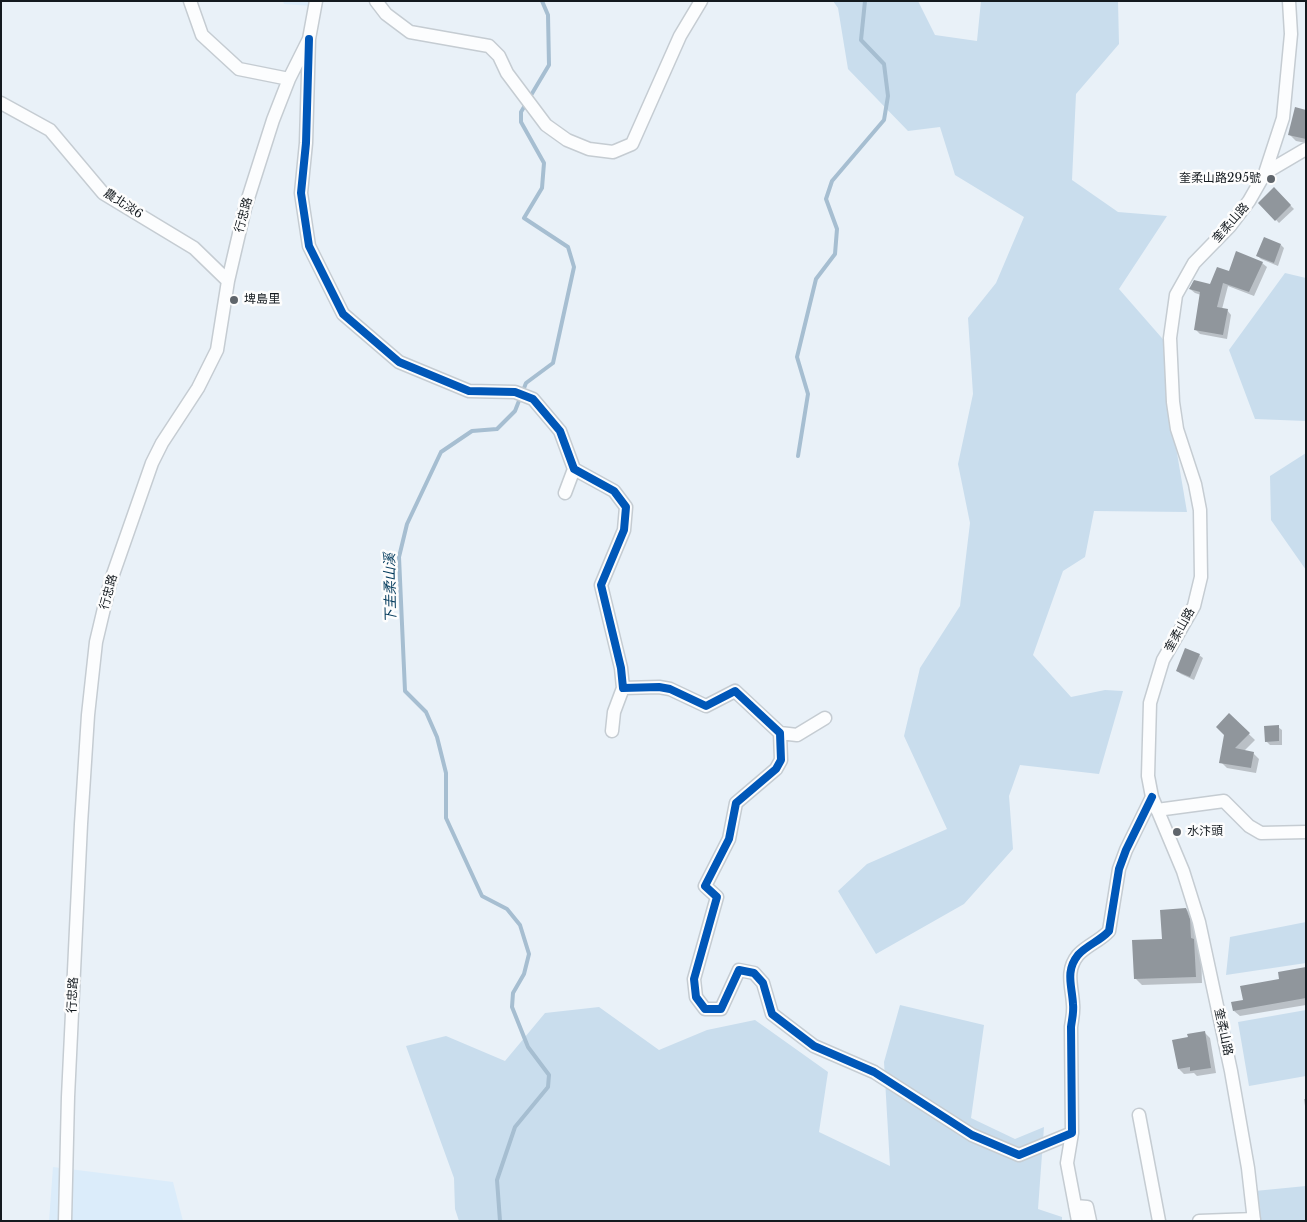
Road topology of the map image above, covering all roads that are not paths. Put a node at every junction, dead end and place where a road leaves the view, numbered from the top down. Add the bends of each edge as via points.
1 (190, 1) edge
2 (316, 1) edge
3 (376, 1) edge
4 (701, 1) edge
5 (1289, 1) edge
6 (310, 39) junction
7 (289, 78) junction
8 (2, 106) edge
9 (1306, 149) edge
10 (1265, 173) junction
11 (228, 281) junction
12 (574, 469) junction
13 (564, 493) dead end
14 (623, 688) junction
15 (825, 718) dead end
16 (612, 731) dead end
17 (780, 732) junction
18 (1152, 797) junction
19 (1157, 810) junction
20 (1306, 832) edge
21 (1139, 1114) dead end
22 (1072, 1133) junction
23 (1075, 1206) junction
24 (1254, 1220) edge
25 (64, 1221) edge
26 (1078, 1221) edge
27 (1090, 1221) edge
28 (1158, 1221) edge
29 (1199, 1221) edge

1 - 7 street via 202,36 240,69
2 - 6 street, 行忠路
3 - 4 street via 386,14 410,32 489,46 546,126 589,149 613,152 632,144 680,36
5 - 10 street, 奎柔山路 via 1291,34 1282,118
6 - 7 street, 行忠路
6 - 12 street via 301,193 309,246 343,314 399,362 469,391 514,392 533,399 560,431
7 - 11 street, 行忠路 via 245,208
8 - 11 street, 農北淡6 / 農北淡6 via 50,130 102,193 194,248
9 - 10 street
10 - 18 street, 奎柔山路 via 1249,202 1194,263 1176,296 1170,338 1173,402 1177,429 1200,510 1201,577 1194,606 1163,660 1150,703 1148,776
11 - 25 street, 行忠路 via 217,350 152,463 110,582 96,642 82,814
12 - 13 street
12 - 14 street via 614,491 626,506 624,530 601,586
14 - 16 street via 614,712
14 - 17 street via 670,689 706,706 735,691
15 - 17 street via 797,735
17 - 22 street via 781,760 776,769 736,803 729,839 705,886 717,897 694,980 696,997 705,1008 721,1009 739,970 754,973 763,983 772,1014 814,1046 874,1072 972,1135 1019,1155
18 - 19 street, 奎柔山路
18 - 22 street via 1126,850 1109,931 1084,949 1069,976 1074,1010 1071,1027
19 - 20 street via 1224,801 1249,826 1261,833
19 - 24 street, 奎柔山路 via 1183,871 1199,922 1231,1070
21 - 28 street
22 - 23 street via 1066,1163
23 - 26 street
23 - 27 street via 1087,1207
24 - 29 street

